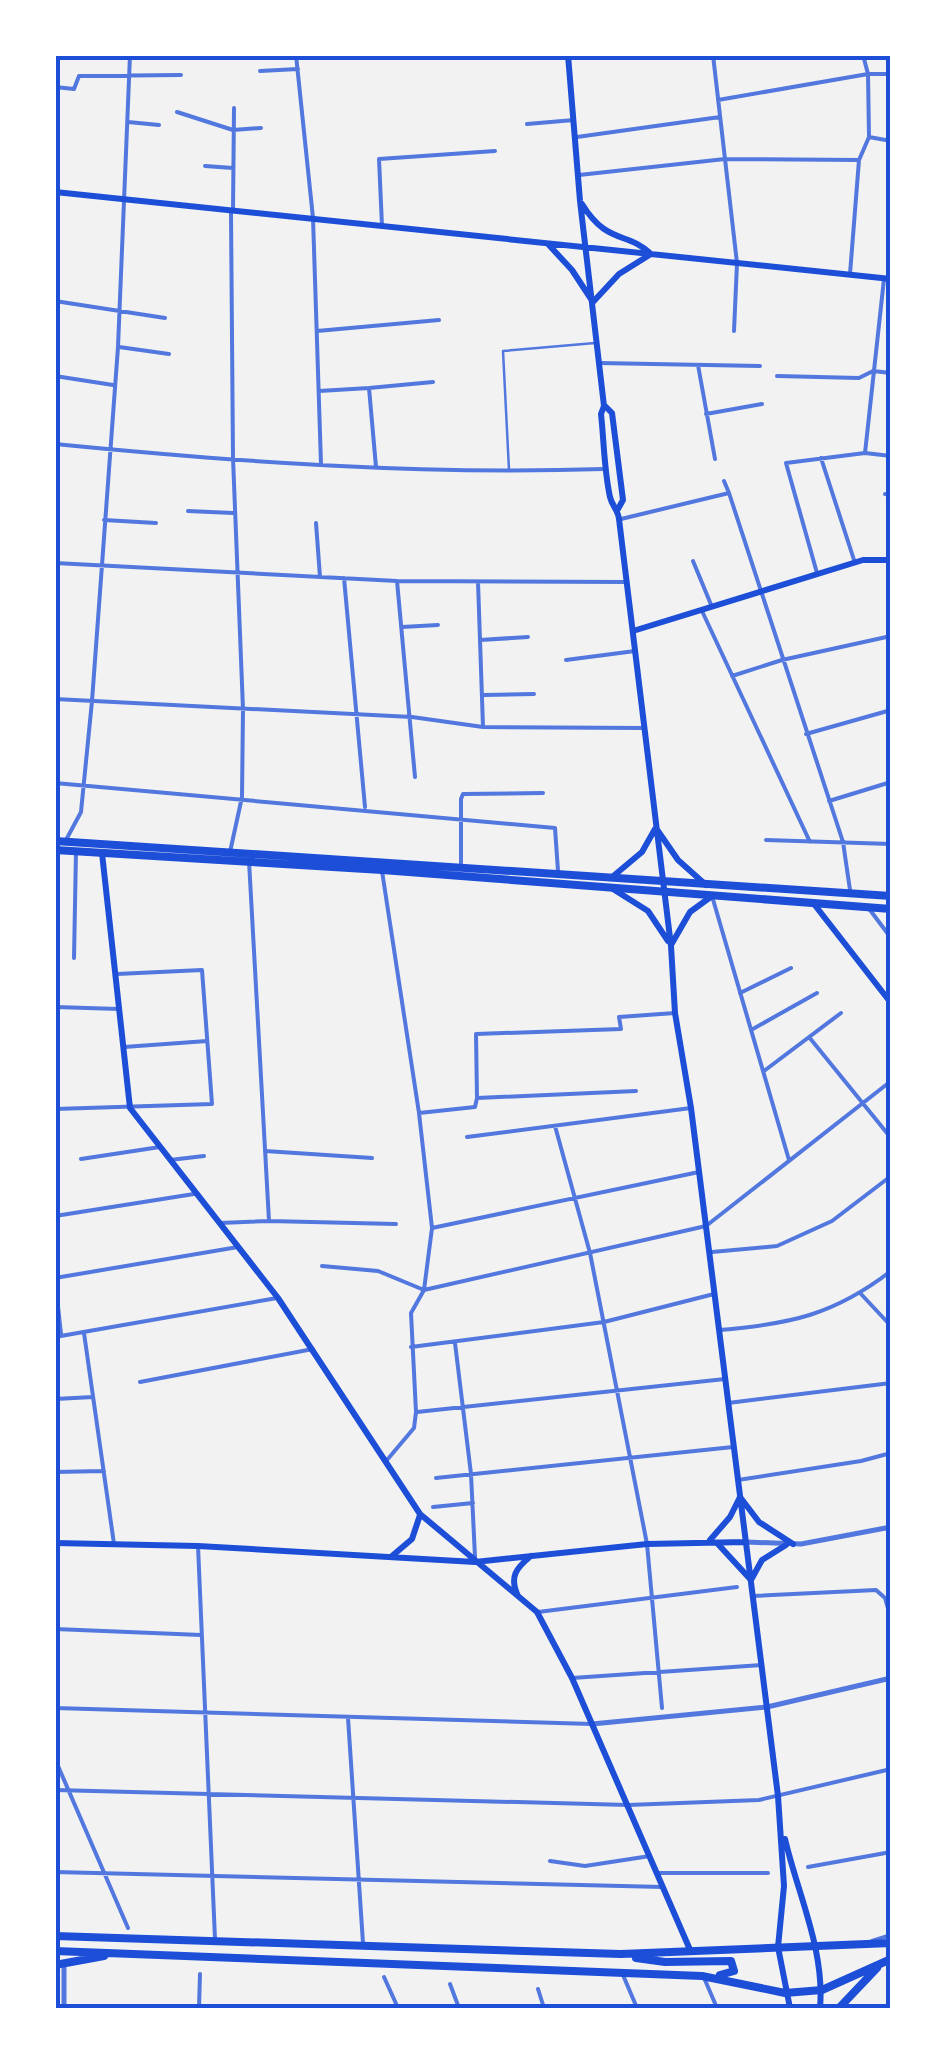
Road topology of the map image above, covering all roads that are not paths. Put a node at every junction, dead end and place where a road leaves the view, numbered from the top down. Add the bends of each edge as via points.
1 (130, 55) edge
2 (296, 55) edge
3 (388, 55) edge
4 (467, 55) edge
5 (568, 55) edge
6 (713, 55) edge
7 (863, 55) edge
8 (298, 69) junction
9 (260, 71) dead end
10 (130, 74) junction
11 (181, 74) dead end
12 (868, 74) junction
13 (891, 74) edge
14 (55, 87) edge
15 (718, 100) junction
16 (234, 108) dead end
17 (177, 112) dead end
18 (720, 117) junction
19 (574, 120) junction
20 (128, 122) junction
21 (527, 124) dead end
22 (158, 125) dead end
23 (261, 128) dead end
24 (234, 130) junction
25 (869, 136) junction
26 (575, 138) junction
27 (891, 141) edge
28 (495, 150) dead end
29 (725, 159) junction
30 (858, 160) junction
31 (205, 166) dead end
32 (233, 168) junction
33 (578, 175) junction
34 (55, 192) edge
35 (125, 198) junction
36 (580, 201) junction
37 (232, 210) junction
38 (313, 218) junction
39 (382, 226) junction
40 (547, 243) junction
41 (585, 247) junction
42 (651, 254) junction
43 (737, 263) junction
44 (850, 274) junction
45 (887, 278) edge
46 (55, 301) edge
47 (592, 302) junction
48 (120, 312) junction
49 (165, 318) dead end
50 (439, 320) dead end
51 (734, 330) dead end
52 (316, 331) junction
53 (597, 342) junction
54 (118, 347) junction
55 (169, 354) dead end
56 (599, 363) junction
57 (698, 365) junction
58 (760, 366) dead end
59 (873, 371) junction
60 (891, 373) edge
61 (55, 376) edge
62 (777, 376) dead end
63 (433, 382) dead end
64 (113, 385) junction
65 (369, 388) junction
66 (319, 392) junction
67 (762, 404) dead end
68 (604, 406) junction
69 (706, 414) junction
70 (55, 444) edge
71 (108, 449) junction
72 (865, 453) junction
73 (891, 456) edge
74 (233, 458) junction
75 (821, 458) junction
76 (715, 459) dead end
77 (321, 465) junction
78 (376, 467) junction
79 (606, 469) junction
80 (509, 472) junction
81 (724, 481) dead end
82 (730, 493) junction
83 (618, 510) junction
84 (188, 511) dead end
85 (235, 513) junction
86 (619, 519) junction
87 (104, 520) junction
88 (316, 523) dead end
89 (156, 524) dead end
90 (891, 560) edge
91 (693, 561) dead end
92 (55, 562) edge
93 (855, 563) junction
94 (100, 564) junction
95 (236, 572) junction
96 (817, 574) junction
97 (320, 577) junction
98 (344, 578) junction
99 (396, 581) junction
100 (478, 582) junction
101 (626, 582) junction
102 (759, 592) junction
103 (712, 607) junction
104 (701, 610) junction
105 (438, 625) dead end
106 (402, 626) junction
107 (632, 631) junction
108 (891, 636) edge
109 (528, 637) dead end
110 (480, 640) junction
111 (635, 651) junction
112 (566, 660) dead end
113 (782, 660) junction
114 (732, 676) junction
115 (534, 694) dead end
116 (482, 695) junction
117 (55, 700) edge
118 (92, 702) junction
119 (243, 709) junction
120 (891, 710) edge
121 (357, 714) junction
122 (412, 718) junction
123 (483, 726) junction
124 (644, 728) junction
125 (806, 734) junction
126 (415, 776) dead end
127 (891, 782) edge
128 (55, 783) edge
129 (84, 784) junction
130 (543, 794) dead end
131 (242, 797) junction
132 (829, 801) junction
133 (365, 810) junction
134 (461, 818) junction
135 (656, 828) junction
136 (766, 840) dead end
137 (60, 841) edge
138 (810, 842) junction
139 (843, 842) junction
140 (891, 844) edge
141 (55, 850) edge
142 (76, 851) junction
143 (102, 852) junction
144 (230, 852) junction
145 (250, 861) junction
146 (462, 868) junction
147 (382, 870) junction
148 (559, 876) junction
149 (609, 879) junction
150 (707, 885) junction
151 (663, 888) junction
152 (613, 889) junction
153 (816, 892) junction
154 (837, 893) junction
155 (851, 894) junction
156 (712, 896) junction
157 (891, 896) edge
158 (815, 903) junction
159 (837, 905) junction
160 (868, 907) junction
161 (891, 909) edge
162 (891, 938) edge
163 (671, 946) junction
164 (74, 958) dead end
165 (791, 968) dead end
166 (115, 974) junction
167 (740, 993) junction
168 (818, 994) dead end
169 (891, 1003) edge
170 (55, 1006) edge
171 (119, 1009) junction
172 (842, 1012) dead end
173 (675, 1013) junction
174 (751, 1030) junction
175 (808, 1037) junction
176 (207, 1041) junction
177 (124, 1047) junction
178 (764, 1071) junction
179 (891, 1081) edge
180 (636, 1091) dead end
181 (478, 1098) junction
182 (863, 1104) junction
183 (130, 1108) junction
184 (691, 1108) junction
185 (55, 1109) edge
186 (420, 1113) junction
187 (555, 1126) junction
188 (467, 1137) dead end
189 (891, 1138) edge
190 (160, 1146) junction
191 (266, 1151) junction
192 (204, 1156) dead end
193 (372, 1158) dead end
194 (81, 1159) dead end
195 (170, 1160) junction
196 (790, 1160) junction
197 (699, 1172) junction
198 (891, 1176) edge
199 (196, 1193) junction
200 (576, 1199) junction
201 (55, 1216) edge
202 (269, 1221) junction
203 (220, 1223) junction
204 (396, 1224) dead end
205 (706, 1226) junction
206 (432, 1228) junction
207 (238, 1247) junction
208 (709, 1252) junction
209 (590, 1253) junction
210 (322, 1266) dead end
211 (891, 1271) edge
212 (55, 1279) edge
213 (424, 1290) junction
214 (714, 1294) junction
215 (861, 1294) junction
216 (278, 1298) junction
217 (604, 1322) junction
218 (890, 1325) edge
219 (719, 1330) junction
220 (84, 1333) junction
221 (58, 1336) edge
222 (455, 1342) junction
223 (411, 1348) junction
224 (313, 1349) junction
225 (725, 1379) junction
226 (140, 1382) dead end
227 (891, 1383) edge
228 (617, 1392) junction
229 (93, 1397) junction
230 (55, 1399) edge
231 (728, 1403) junction
232 (463, 1409) junction
233 (416, 1412) junction
234 (733, 1447) junction
235 (891, 1452) edge
236 (628, 1459) junction
237 (384, 1463) junction
238 (55, 1472) edge
239 (104, 1472) junction
240 (471, 1474) junction
241 (436, 1478) dead end
242 (738, 1480) junction
243 (740, 1497) junction
244 (473, 1503) junction
245 (433, 1507) dead end
246 (420, 1514) junction
247 (891, 1527) edge
248 (709, 1542) junction
249 (744, 1542) junction
250 (55, 1543) edge
251 (114, 1544) junction
252 (647, 1544) junction
253 (789, 1544) junction
254 (198, 1546) junction
255 (392, 1556) junction
256 (531, 1556) junction
257 (475, 1562) junction
258 (751, 1580) junction
259 (737, 1587) dead end
260 (753, 1596) junction
261 (518, 1597) junction
262 (652, 1597) junction
263 (888, 1598) edge
264 (537, 1612) junction
265 (891, 1619) edge
266 (55, 1630) edge
267 (202, 1634) junction
268 (763, 1665) junction
269 (658, 1673) junction
270 (572, 1678) junction
271 (891, 1678) edge
272 (768, 1707) junction
273 (55, 1708) edge
274 (662, 1708) dead end
275 (205, 1715) junction
276 (348, 1718) junction
277 (592, 1724) junction
278 (55, 1760) edge
279 (891, 1768) edge
280 (55, 1790) edge
281 (69, 1791) junction
282 (208, 1794) junction
283 (778, 1796) junction
284 (354, 1798) junction
285 (628, 1806) junction
286 (780, 1818) junction
287 (891, 1852) edge
288 (650, 1856) junction
289 (550, 1861) dead end
290 (808, 1867) dead end
291 (55, 1872) edge
292 (105, 1873) junction
293 (657, 1873) junction
294 (768, 1873) dead end
295 (212, 1876) junction
296 (359, 1879) junction
297 (663, 1887) junction
298 (128, 1928) dead end
299 (55, 1933) edge
300 (891, 1934) edge
301 (214, 1939) junction
302 (891, 1943) edge
303 (861, 1944) junction
304 (364, 1946) junction
305 (816, 1946) junction
306 (778, 1947) junction
307 (55, 1951) edge
308 (692, 1953) junction
309 (115, 1954) junction
310 (620, 1954) junction
311 (887, 1961) edge
312 (60, 1965) edge
313 (200, 1974) dead end
314 (622, 1974) junction
315 (706, 1976) junction
316 (384, 1977) dead end
317 (450, 1984) dead end
318 (538, 1989) dead end
319 (822, 1990) junction
320 (785, 1992) junction
321 (64, 2008) edge
322 (198, 2008) edge
323 (398, 2008) edge
324 (459, 2008) edge
325 (544, 2008) edge
326 (637, 2008) edge
327 (717, 2008) edge
328 (790, 2008) edge
329 (820, 2008) edge
330 (839, 2008) edge

1 - 10 street
2 - 8 street
3 - 4 street
5 - 19 main road
6 - 15 street
7 - 12 street
8 - 9 street
8 - 38 street
10 - 11 street
10 - 14 street via 80,76 74,90
10 - 20 street
12 - 13 street
12 - 15 street
12 - 25 street
15 - 18 street
16 - 24 street
17 - 24 street
18 - 26 street
18 - 29 street
19 - 21 street
19 - 26 main road
20 - 22 street
20 - 35 street
23 - 24 street
24 - 32 street
25 - 27 street
25 - 30 street
26 - 33 main road
28 - 39 street via 379,158
29 - 30 street
29 - 33 street
29 - 43 street
30 - 44 street
31 - 32 street
32 - 37 street
33 - 36 main road
34 - 35 main road
35 - 37 main road
35 - 48 street
36 - 41 main road
36 - 42 main road via 600,228
37 - 38 main road
37 - 74 street
38 - 39 main road
38 - 52 street
39 - 40 main road
40 - 41 main road
40 - 47 main road
41 - 42 main road
41 - 47 main road
42 - 43 main road
42 - 47 main road via 618,274
43 - 44 main road
43 - 51 street
44 - 45 main road
45 - 59 street
46 - 48 street
47 - 53 main road
48 - 49 street
48 - 54 street
50 - 52 street
52 - 66 street
53 - 56 main road
53 - 80 lane via 503,351
54 - 55 street
54 - 64 street
56 - 57 street
56 - 68 main road
57 - 58 street
57 - 69 street
59 - 60 street
59 - 62 street via 859,378
59 - 72 street
61 - 64 street
63 - 65 street
64 - 71 street
65 - 66 street
65 - 78 street
66 - 77 street
67 - 69 street
68 - 79 main road
68 - 83 main road via 612,413 623,500
69 - 76 street
70 - 71 street
71 - 74 street
71 - 87 street
72 - 73 street
72 - 75 street
74 - 77 street
74 - 85 street
75 - 93 street
75 - 96 street via 786,463
77 - 78 street
78 - 80 street
79 - 80 street
79 - 83 main road
81 - 82 street
82 - 86 street
82 - 102 street
83 - 86 main road
84 - 85 street
85 - 95 street
86 - 101 main road
87 - 89 street
87 - 94 street
88 - 97 street
90 - 93 main road
91 - 103 street
92 - 94 street
93 - 96 main road
94 - 95 street
94 - 118 street
95 - 97 street
95 - 119 street
96 - 102 main road
97 - 98 street
98 - 99 street
98 - 121 street
99 - 100 street
99 - 106 street
100 - 101 street
100 - 110 street
101 - 107 main road
102 - 103 main road
102 - 113 street
103 - 104 main road
104 - 107 main road
104 - 114 street
105 - 106 street
106 - 122 street
107 - 111 main road
108 - 113 street
109 - 110 street
110 - 116 street
111 - 112 street
111 - 124 main road
113 - 114 street
113 - 125 street
114 - 138 street
115 - 116 street
116 - 123 street
117 - 118 street
118 - 119 street
118 - 129 street
119 - 121 street
119 - 131 street
120 - 125 street
121 - 122 street
121 - 133 street
122 - 123 street
122 - 126 street
123 - 124 street
124 - 135 main road
125 - 132 street
127 - 132 street
128 - 129 street
129 - 131 street
129 - 137 street via 81,812
130 - 134 street via 463,794
131 - 133 street
131 - 144 street
132 - 139 street
133 - 134 street
134 - 146 street
134 - 148 street via 554,828
135 - 149 main road via 642,852
135 - 150 main road
135 - 151 main road
136 - 138 street
137 - 144 main road
138 - 139 street
139 - 140 street
139 - 155 street
141 - 142 main road
142 - 143 main road
142 - 164 street
143 - 145 main road
143 - 166 main road
144 - 146 main road
145 - 147 main road
145 - 191 street
146 - 148 main road
147 - 152 main road
147 - 186 street
148 - 149 main road
149 - 151 main road
150 - 151 main road
150 - 153 main road
151 - 152 main road
151 - 156 main road
151 - 163 main road
152 - 163 main road via 648,912
153 - 154 main road
153 - 158 main road
154 - 155 main road
154 - 159 main road
155 - 157 main road
156 - 158 main road
156 - 163 main road via 682,922
156 - 167 street
158 - 159 main road
158 - 169 main road
159 - 160 main road
160 - 161 main road
160 - 162 street
163 - 173 main road
165 - 167 street
166 - 171 main road
166 - 176 street via 202,970
167 - 174 street
168 - 174 street
170 - 171 street
171 - 177 main road
172 - 175 street
173 - 181 street via 619,1017 621,1029 476,1034
173 - 184 main road
174 - 178 street
175 - 178 street
175 - 182 street
176 - 177 street
176 - 183 street via 212,1104
177 - 183 main road
178 - 196 street
179 - 182 street
180 - 181 street
181 - 186 street via 467,1110
182 - 189 street
182 - 196 street
183 - 185 street
183 - 190 main road
184 - 187 street
184 - 197 main road
186 - 206 street
187 - 188 street
187 - 200 street
190 - 194 street
190 - 195 main road
191 - 193 street
191 - 202 street
192 - 195 street
195 - 199 main road
196 - 205 street
197 - 200 street
197 - 205 main road
198 - 208 street via 832,1221 777,1246
199 - 201 street
199 - 203 main road
200 - 206 street
200 - 209 street
202 - 203 street
202 - 204 street
203 - 207 main road
205 - 208 main road
205 - 209 street
206 - 213 street
207 - 212 street
207 - 216 main road
208 - 214 main road
209 - 213 street
209 - 217 street
210 - 213 street via 378,1271
211 - 215 street
212 - 221 street
213 - 223 street via 412,1313
214 - 217 street
214 - 219 main road
215 - 218 street
215 - 219 street via 805,1318
216 - 220 street
216 - 224 main road
217 - 222 street
217 - 228 street
219 - 225 main road
220 - 221 street
220 - 229 street
222 - 223 street
222 - 232 street
223 - 233 street
224 - 226 street
224 - 237 main road
225 - 228 street
225 - 231 main road
227 - 231 street
228 - 232 street
228 - 236 street
229 - 230 street
229 - 239 street
231 - 234 main road
232 - 233 street
232 - 240 street
233 - 237 street via 414,1428
234 - 236 street
234 - 242 main road
235 - 242 street
236 - 240 street
236 - 252 street
237 - 246 main road
238 - 239 street
239 - 251 street
240 - 241 street
240 - 244 street
242 - 243 main road
243 - 248 main road
243 - 249 main road
243 - 253 main road
244 - 245 street
244 - 257 street
246 - 255 main road via 412,1539
246 - 257 main road
247 - 253 street
248 - 249 main road
248 - 252 main road
248 - 258 main road
249 - 253 street
249 - 258 main road
250 - 251 main road
251 - 254 main road
252 - 256 main road
252 - 262 street
253 - 258 main road via 762,1560
254 - 255 main road
254 - 267 street
255 - 257 main road
256 - 257 main road
256 - 261 main road via 513,1579
257 - 261 main road
258 - 260 main road
259 - 262 street
260 - 263 street via 876,1590
260 - 268 main road
261 - 264 main road
262 - 264 street
262 - 269 street
263 - 265 street
264 - 270 main road
266 - 267 street
267 - 275 street
268 - 269 street
268 - 272 main road
269 - 270 street
269 - 274 street
270 - 277 main road
271 - 272 street
272 - 277 street
272 - 283 main road
273 - 275 street
275 - 276 street
275 - 282 street
276 - 277 street
276 - 284 street
277 - 285 main road
278 - 281 street
279 - 283 street
280 - 281 street
281 - 282 street
281 - 292 street
282 - 284 street
282 - 295 street
283 - 285 street
283 - 286 main road
284 - 285 street
284 - 296 street
285 - 288 main road
286 - 305 main road
286 - 306 main road via 784,1886
287 - 290 street
288 - 289 street via 585,1866
288 - 293 main road
291 - 292 street
292 - 295 street
292 - 298 street
293 - 294 street
293 - 297 main road
295 - 296 street
295 - 301 street
296 - 297 street
296 - 304 street
297 - 308 main road
299 - 301 main road
300 - 303 street
301 - 304 main road
302 - 303 main road
303 - 305 main road
304 - 310 main road
305 - 306 main road
305 - 319 main road
306 - 308 main road
306 - 320 main road
307 - 309 main road
308 - 310 main road
309 - 312 main road
309 - 314 main road
310 - 315 main road via 665,1962 726,1960 734,1966 731,1974
311 - 319 main road
311 - 330 main road
312 - 321 street
313 - 322 street
314 - 315 main road
314 - 326 street
315 - 320 main road
315 - 327 street
316 - 323 street
317 - 324 street
318 - 325 street
319 - 320 main road
319 - 329 main road
320 - 328 main road

